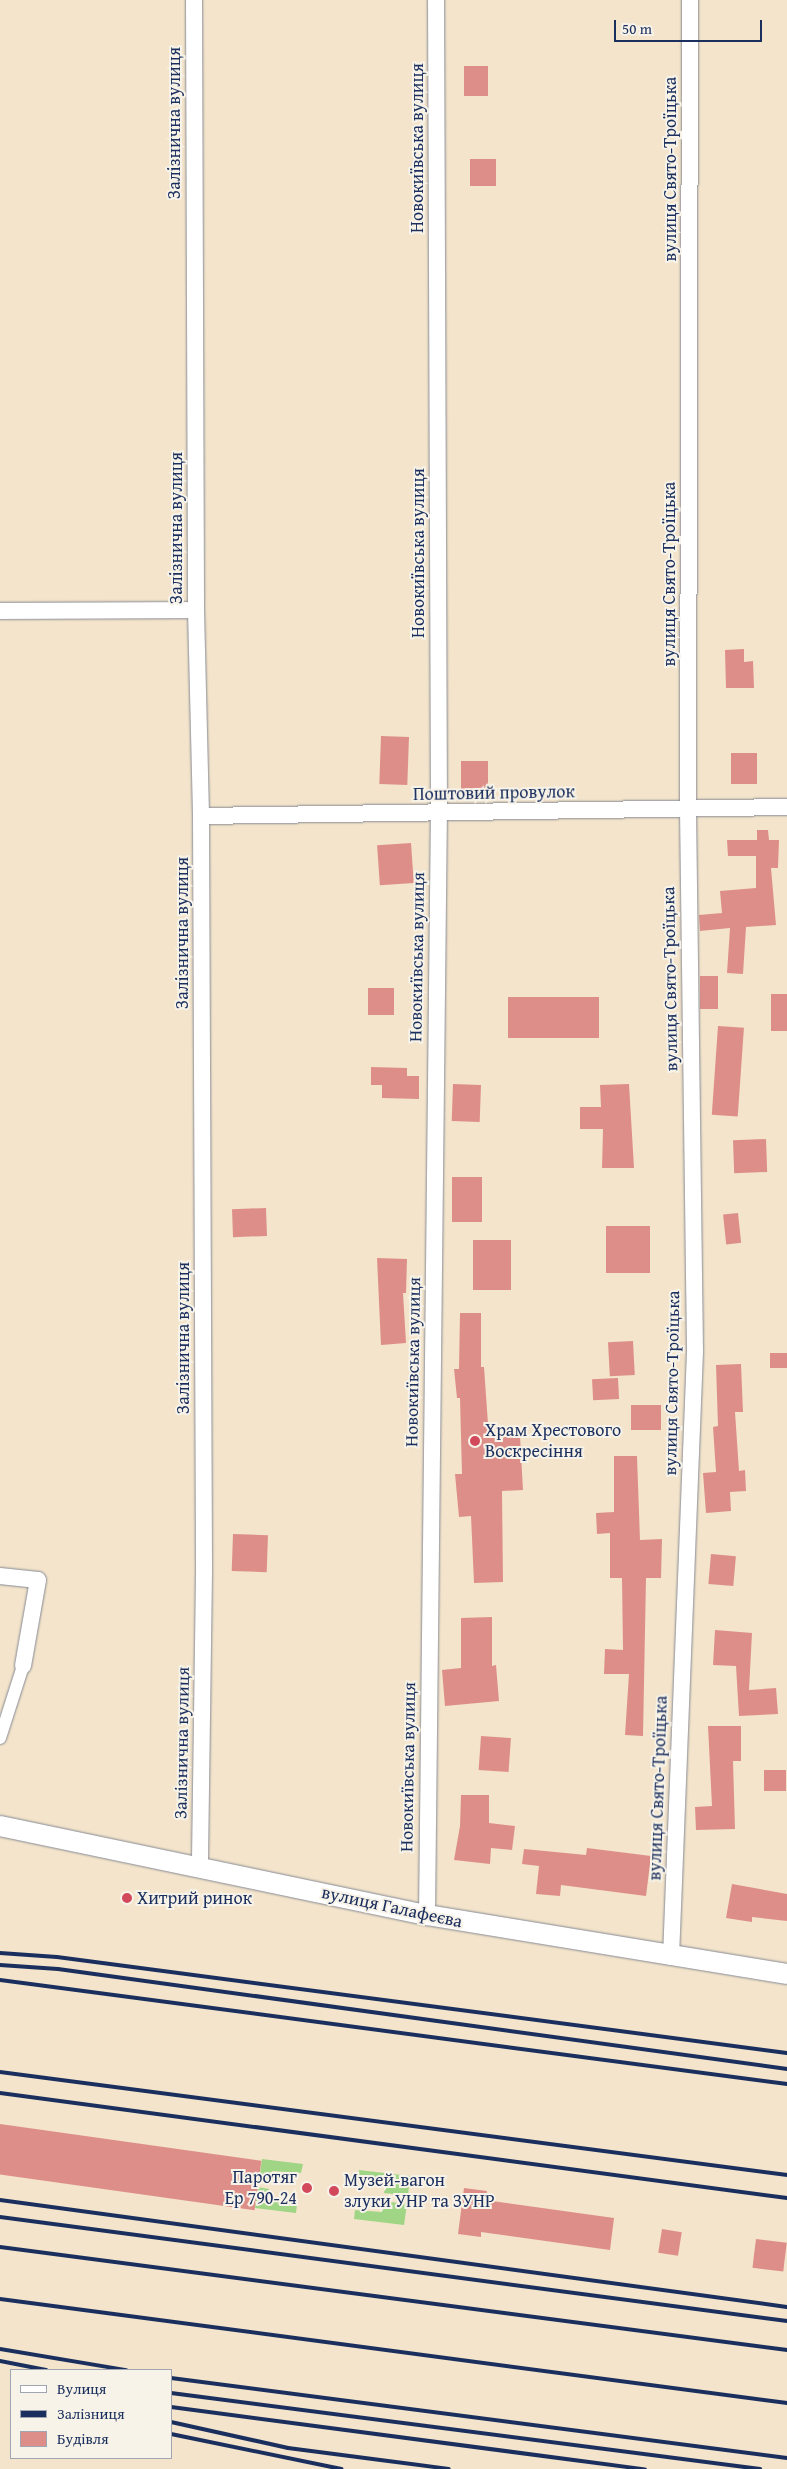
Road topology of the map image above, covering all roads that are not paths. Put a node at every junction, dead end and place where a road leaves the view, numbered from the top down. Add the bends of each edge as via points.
1 (194, 0) edge
2 (436, 0) edge
3 (690, 0) edge
4 (196, 610) junction
5 (0, 611) edge
6 (787, 807) edge
7 (688, 808) junction
8 (439, 814) junction
9 (202, 816) junction
10 (0, 1576) edge
11 (23, 1666) joint
12 (0, 1738) edge
13 (0, 1826) edge
14 (200, 1866) junction
15 (427, 1915) junction
16 (672, 1957) junction
17 (787, 1974) edge

1 - 4 street, Залізнична вулиця
2 - 8 street, Новокиївська вулиця
3 - 7 street, вулиця Свято-Троїцька
4 - 5 street
4 - 9 street, Залізнична вулиця
6 - 7 street, Поштовий провулок
7 - 8 street, Поштовий провулок
7 - 16 street, вулиця Свято-Троїцька via 694,1351
8 - 9 street, Поштовий провулок
8 - 15 street, Новокиївська вулиця
9 - 14 street, Залізнична вулиця via 204,1573
10 - 11 street via 38,1580
11 - 12 street
13 - 14 street, вулиця Галафеєва
14 - 15 street, вулиця Галафеєва
15 - 16 street, вулиця Галафеєва
16 - 17 street, вулиця Галафеєва

